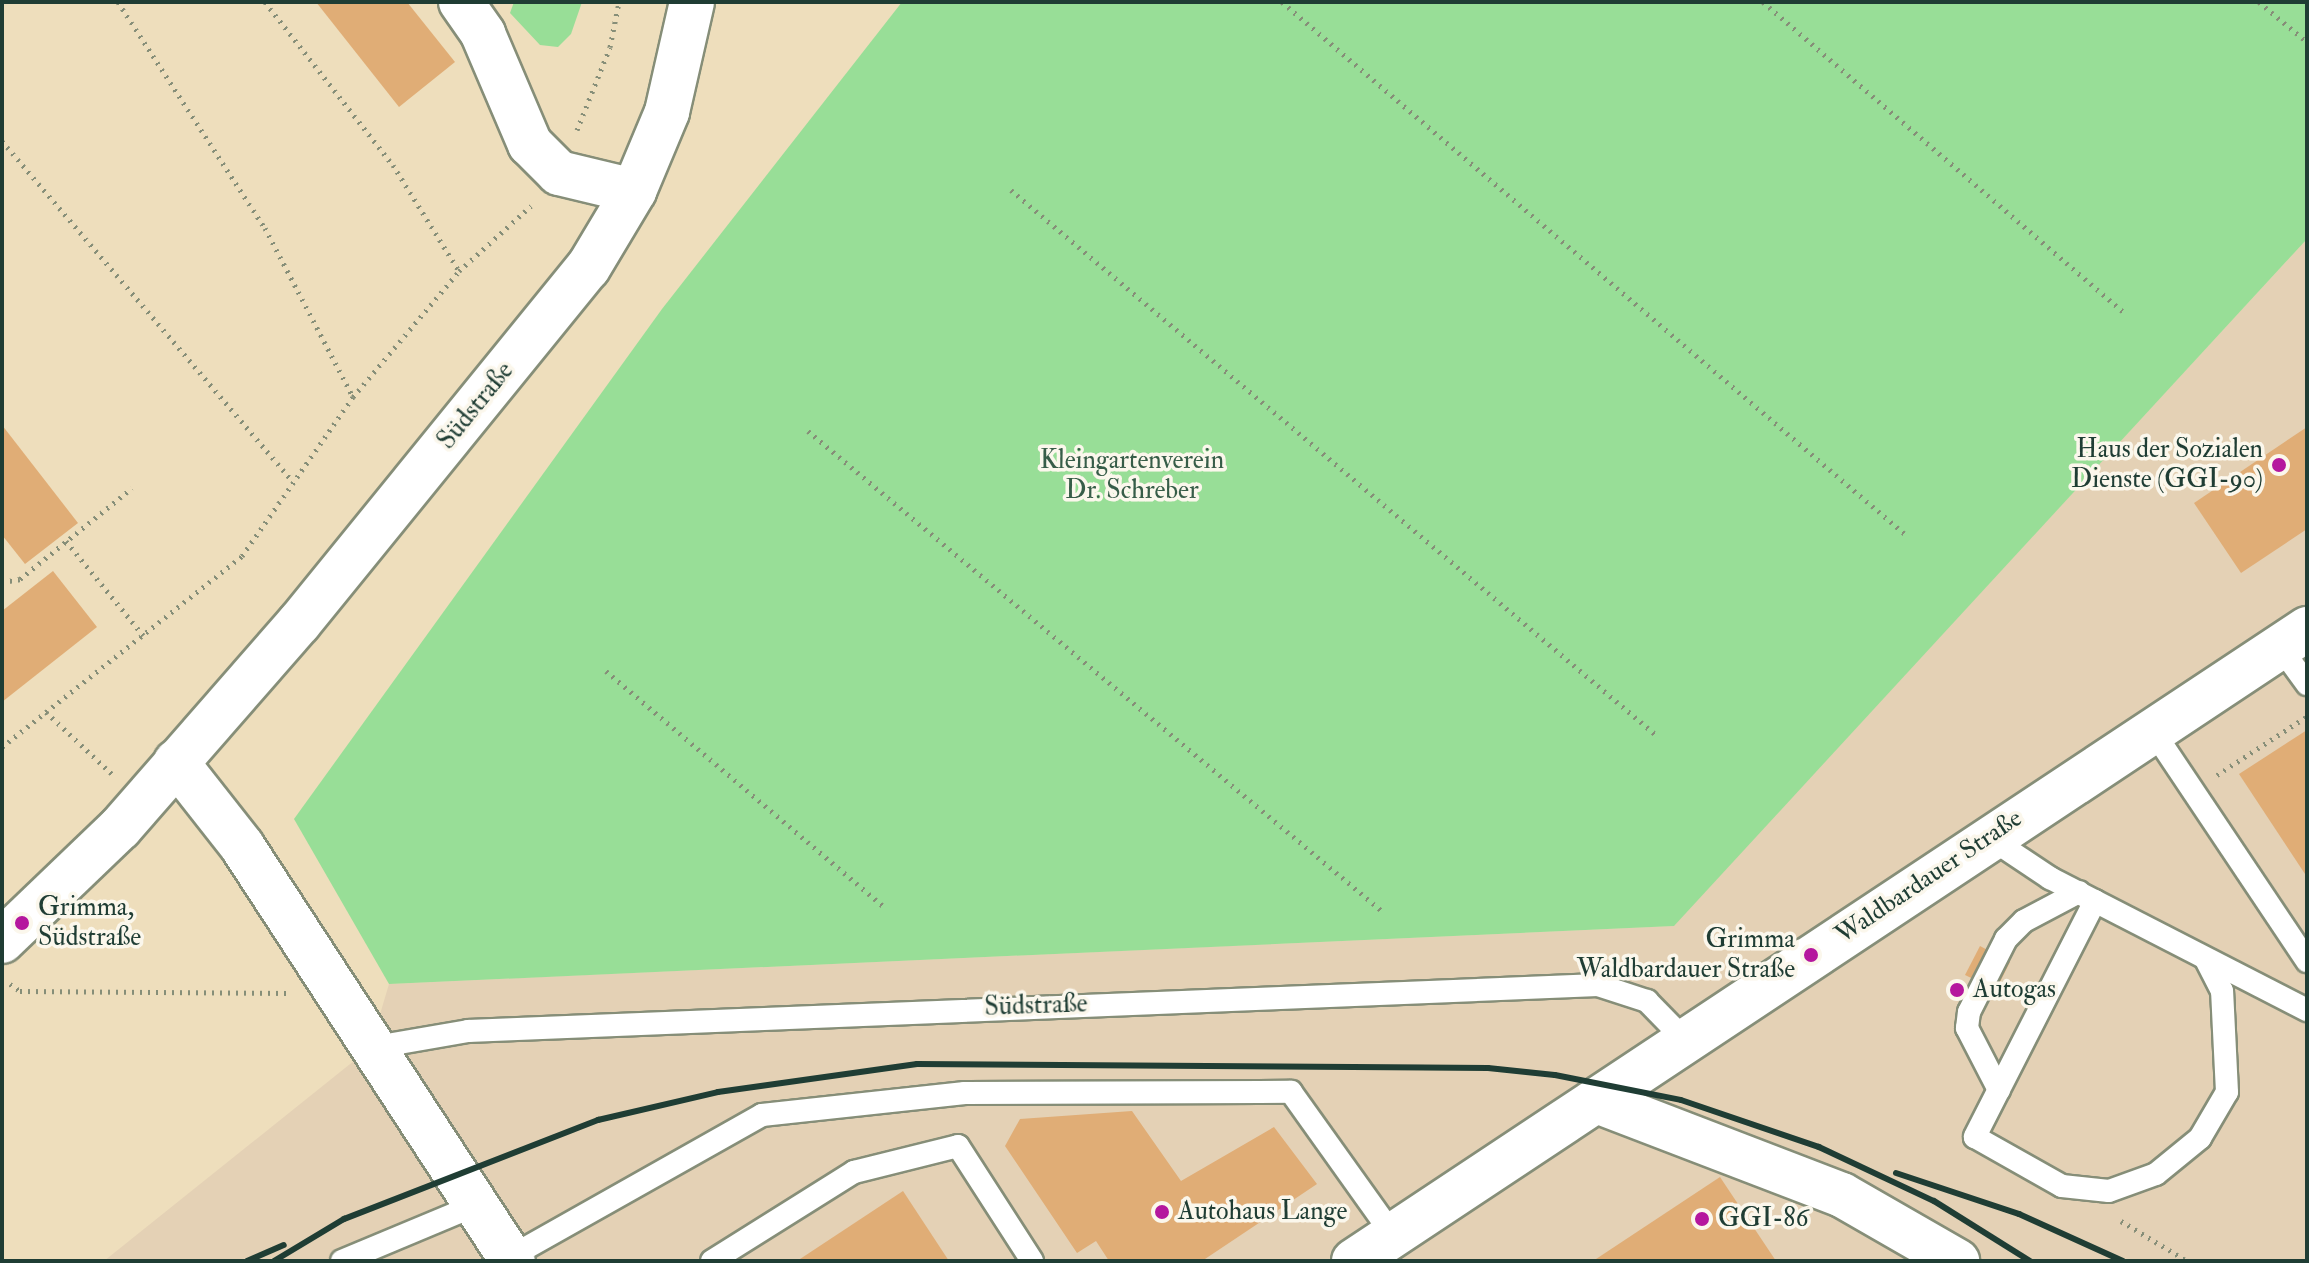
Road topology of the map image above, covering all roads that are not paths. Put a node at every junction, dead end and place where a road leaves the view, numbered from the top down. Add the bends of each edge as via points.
1 (461, 2) edge
2 (692, 2) edge
3 (634, 191) junction
4 (2294, 638) edge
5 (2307, 684) edge
6 (2153, 731) junction
7 (176, 762) junction
8 (1987, 836) junction
9 (2087, 897) junction
10 (2, 941) edge
11 (2206, 959) junction
12 (2307, 961) edge
13 (2307, 1010) edge
14 (1685, 1040) junction
15 (370, 1048) junction
16 (1999, 1090) junction
17 (1597, 1101) junction
18 (476, 1205) junction
19 (1393, 1235) junction
20 (512, 1259) edge
21 (342, 1261) edge
22 (712, 1261) edge
23 (1032, 1261) edge
24 (1354, 1261) edge
25 (1957, 1261) edge

1 - 3 street via 483,34 530,144 559,173
2 - 3 street, Südstraße via 667,112
3 - 7 street, Südstraße via 588,268 299,623
4 - 5 lane
4 - 6 street, Waldbardauer Straße
6 - 8 street, Waldbardauer Straße
6 - 12 lane
7 - 10 street, Südstraße
7 - 15 street via 242,846
8 - 9 lane
8 - 14 street, Waldbardauer Straße
9 - 11 lane
9 - 16 lane
9 - 16 lane via 2024,921 2006,939 1969,1012 1967,1028
11 - 13 lane
11 - 16 lane via 2222,991 2227,1092 2200,1138 2156,1174 2109,1191 2062,1186 1975,1137
14 - 15 lane, Südstraße via 1647,1001 1583,985 468,1031
14 - 17 street, Waldbardauer Straße
15 - 18 street
17 - 19 street, Waldbardauer Straße
17 - 25 street via 1842,1195
18 - 20 street
18 - 21 lane
19 - 20 lane via 1291,1092 965,1093 762,1115
19 - 24 street, Waldbardauer Straße
22 - 23 lane via 854,1172 958,1146

